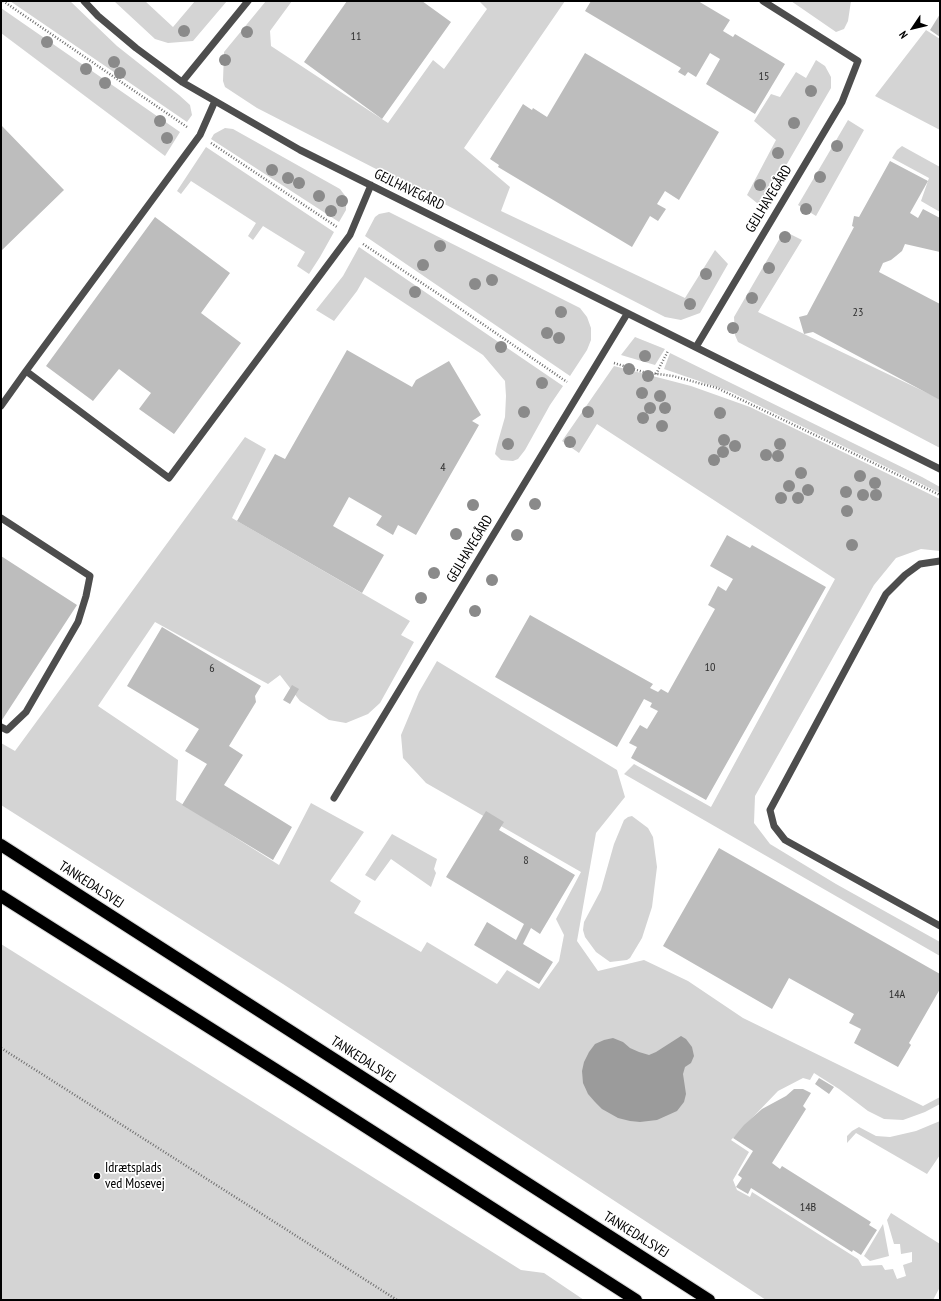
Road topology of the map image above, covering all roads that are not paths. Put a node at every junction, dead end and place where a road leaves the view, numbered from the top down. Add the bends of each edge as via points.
1 (84, 1) edge
2 (248, 1) edge
3 (763, 1) edge
4 (182, 82) junction
5 (215, 101) junction
6 (371, 185) junction
7 (627, 314) junction
8 (696, 347) junction
9 (26, 371) junction
10 (1, 406) edge
11 (940, 469) edge
12 (1, 518) edge
13 (940, 561) edge
14 (1, 727) edge
15 (334, 798) dead end
16 (1, 845) edge
17 (1, 896) edge
18 (940, 926) edge
19 (636, 1300) edge
20 (709, 1300) edge

1 - 4 street, GEJLHAVEGÅRD via 136,48
2 - 4 street
3 - 8 street, GEJLHAVEGÅRD via 858,61 842,102
4 - 5 street, GEJLHAVEGÅRD
5 - 6 street, GEJLHAVEGÅRD via 300,150
5 - 9 street via 200,135
6 - 7 street, GEJLHAVEGÅRD
6 - 9 street via 350,235 169,478
7 - 8 street, GEJLHAVEGÅRD
7 - 15 street, GEJLHAVEGÅRD
8 - 11 street, GEJLHAVEGÅRD
9 - 10 street
12 - 14 street via 90,576 78,622 26,712 7,730
13 - 18 street via 920,564 886,594 770,810 774,826 785,840
16 - 20 highway, TANKEDALSVEJ
17 - 19 highway

